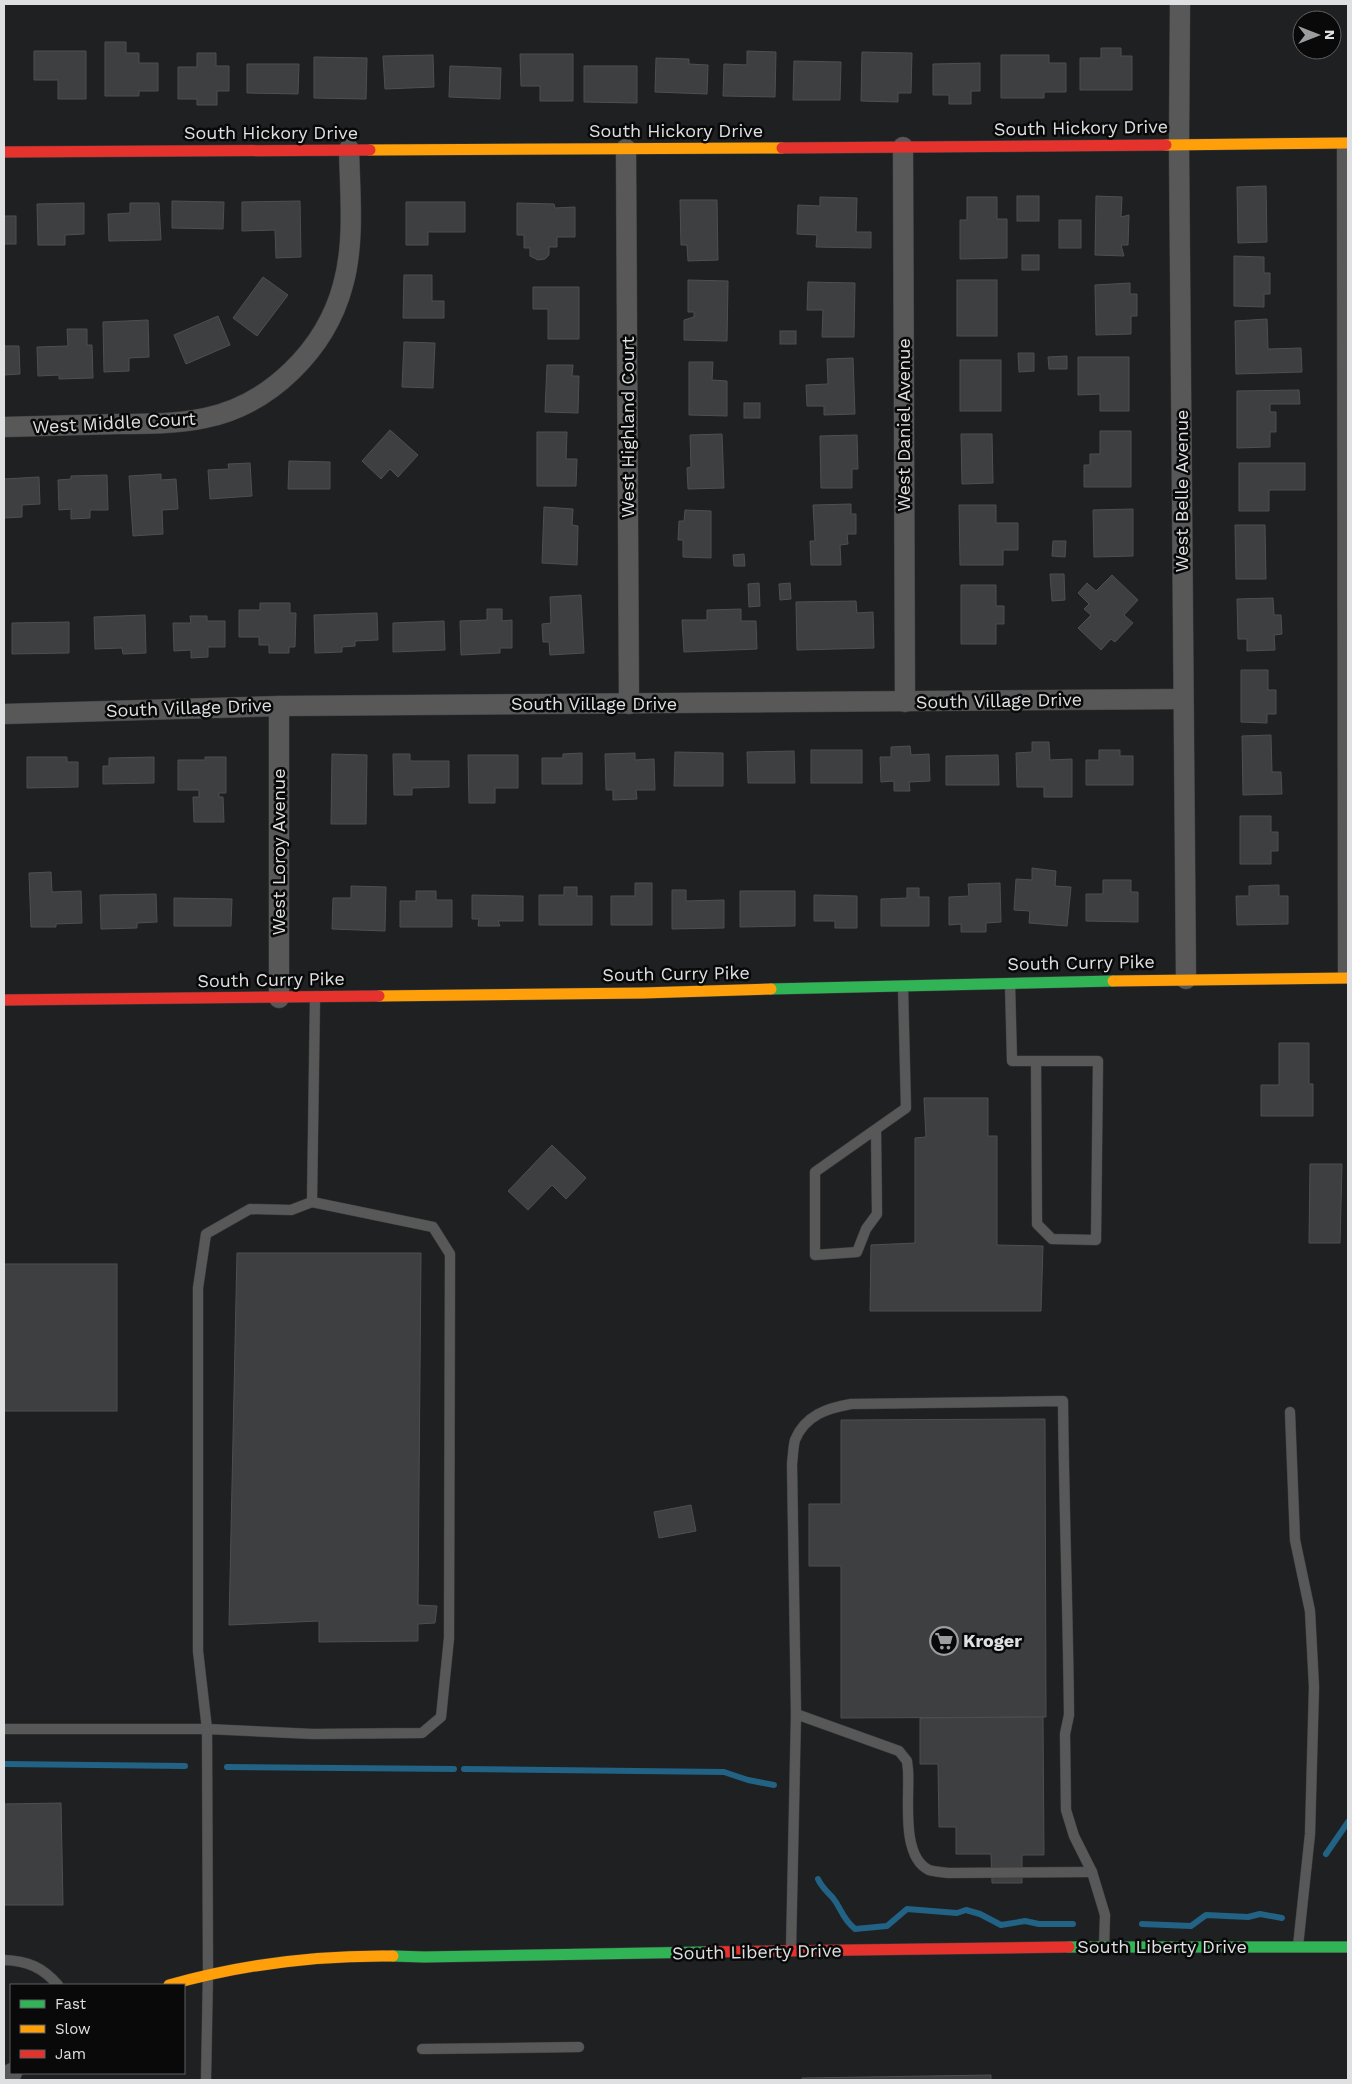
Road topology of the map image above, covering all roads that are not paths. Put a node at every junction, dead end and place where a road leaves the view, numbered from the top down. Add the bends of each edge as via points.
1 (1180, 4) edge
2 (1345, 143) edge
3 (1179, 145) junction
4 (902, 147) junction
5 (349, 149) junction
6 (626, 149) junction
7 (4, 152) edge
8 (4, 427) edge
9 (1184, 699) junction
10 (905, 702) junction
11 (629, 704) junction
12 (279, 706) junction
13 (4, 714) edge
14 (1186, 979) junction
15 (1345, 979) edge
16 (1010, 982) junction
17 (903, 986) junction
18 (315, 997) junction
19 (278, 998) junction
20 (4, 1000) edge
21 (1036, 1061) junction
22 (876, 1129) junction
23 (312, 1202) junction
24 (1290, 1412) dead end
25 (796, 1714) junction
26 (4, 1729) edge
27 (207, 1730) junction
28 (1092, 1872) junction
29 (1298, 1946) junction
30 (1348, 1947) edge
31 (1104, 1948) junction
32 (791, 1951) junction
33 (4, 1960) edge
34 (208, 1973) junction
35 (57, 1984) edge
36 (172, 1984) edge
37 (580, 2047) dead end
38 (422, 2049) dead end
39 (206, 2080) edge

1 - 3 street, West Belle Avenue
2 - 3 street, South Hickory Drive
2 - 15 lane
3 - 4 street, South Hickory Drive
3 - 9 street, West Belle Avenue
4 - 6 street, South Hickory Drive
4 - 10 street, West Daniel Avenue
5 - 6 street, South Hickory Drive
5 - 7 street, South Hickory Drive
5 - 8 street, West Middle Court via 350,238 343,284 329,321 301,367 244,404 206,418 177,423
6 - 11 street, West Highland Court
9 - 10 street, South Village Drive
9 - 14 street, West Belle Avenue
10 - 11 street, South Village Drive
11 - 12 street, South Village Drive
12 - 13 street, South Village Drive
12 - 19 street, West Loroy Avenue
14 - 15 street, South Curry Pike
14 - 16 street, South Curry Pike
16 - 17 street, South Curry Pike
16 - 21 lane via 1012,1061
17 - 18 street, South Curry Pike
17 - 22 lane via 906,1108
18 - 19 street, South Curry Pike
18 - 23 lane
19 - 20 street, South Curry Pike
21 - 21 lane via 1098,1061 1096,1240 1052,1239 1037,1224
22 - 22 lane via 814,1172 814,1255 857,1252 866,1229 877,1214
23 - 27 lane via 291,1210 250,1208 206,1234 198,1288 198,1651
23 - 27 lane via 433,1227 450,1254 449,1638 442,1717 422,1733 313,1734
24 - 29 lane via 1295,1540 1310,1611 1314,1686 1310,1834
25 - 28 lane via 899,1751 907,1762 911,1845 921,1864 930,1870 949,1873
25 - 28 lane via 792,1464 795,1441 807,1421 828,1408 852,1404 1063,1401 1064,1526 1068,1574 1066,1810 1074,1836
25 - 32 lane
26 - 27 lane
27 - 34 lane
28 - 31 lane via 1105,1915
29 - 30 street, South Liberty Drive
29 - 31 street, South Liberty Drive
31 - 32 street, South Liberty Drive
32 - 34 street, South Liberty Drive via 386,1955 284,1959
33 - 35 lane via 19,1960 46,1972
34 - 36 street, South Liberty Drive
34 - 39 lane
37 - 38 lane

